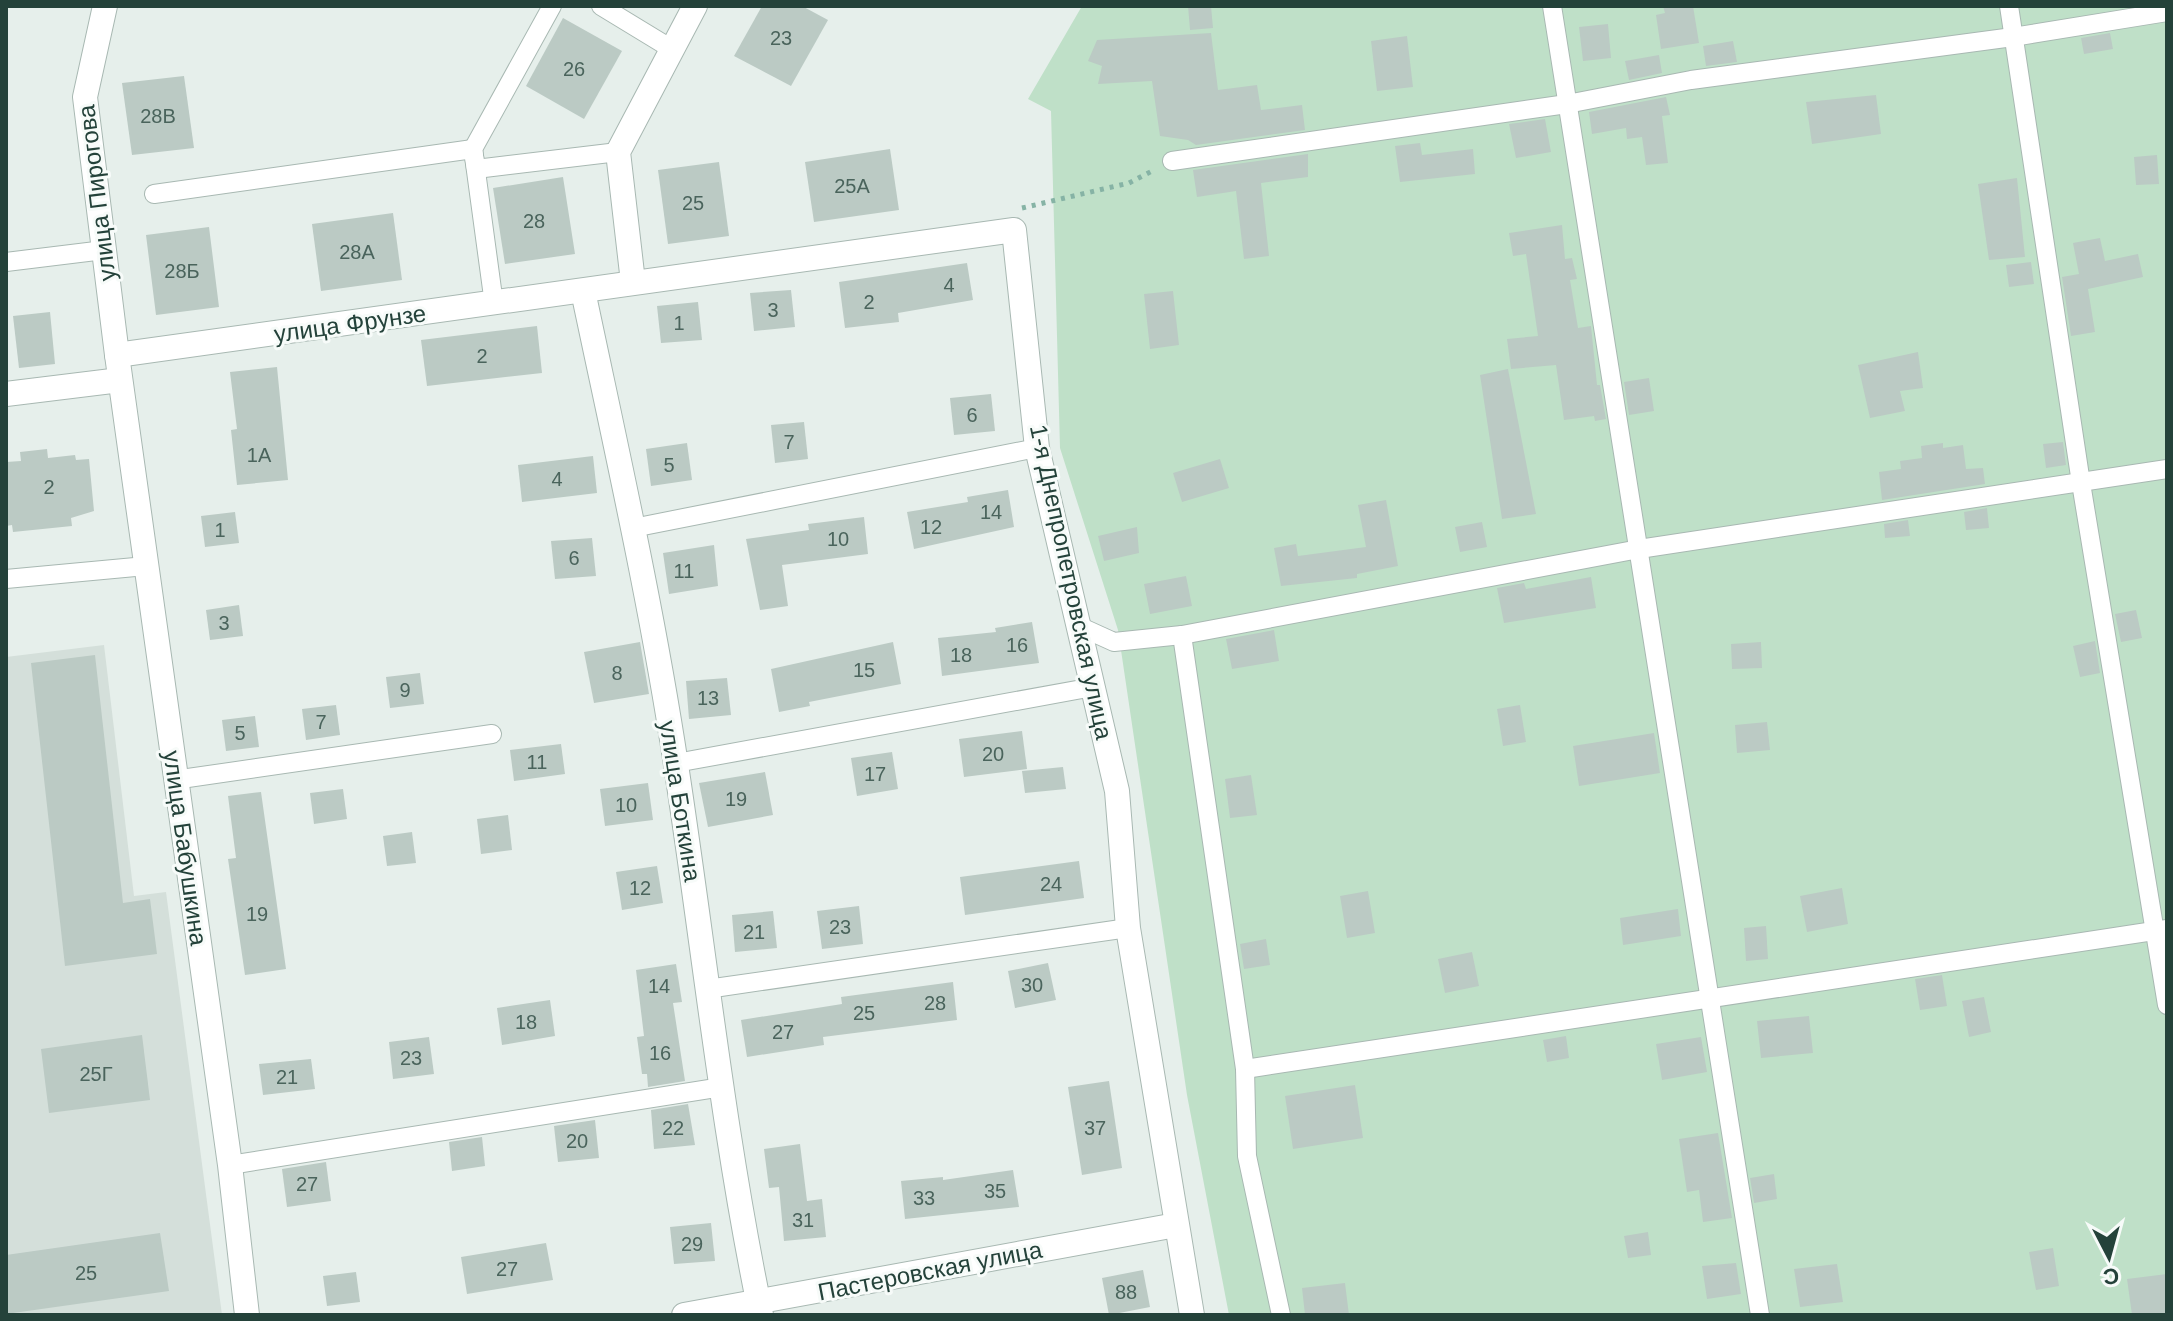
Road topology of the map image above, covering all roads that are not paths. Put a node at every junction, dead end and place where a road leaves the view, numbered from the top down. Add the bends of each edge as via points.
1 (105, 6) edge
2 (552, 6) edge
3 (601, 6) edge
4 (695, 6) edge
5 (1552, 6) edge
6 (2009, 6) edge
7 (2167, 12) edge
8 (2013, 37) junction
9 (670, 48) junction
10 (1567, 104) junction
11 (473, 149) junction
12 (618, 152) junction
13 (1172, 161) road end
14 (476, 169) junction
15 (154, 194) dead end
16 (104, 250) junction
17 (6, 262) edge
18 (633, 282) junction
19 (583, 291) junction
20 (494, 304) junction
21 (117, 355) junction
22 (120, 380) junction
23 (6, 394) edge
24 (1037, 448) junction
25 (2167, 469) edge
26 (2081, 483) junction
27 (633, 528) junction
28 (1639, 549) junction
29 (146, 566) junction
30 (6, 579) edge
31 (1081, 627) junction
32 (1182, 635) junction
33 (1093, 687) junction
34 (492, 734) dead end
35 (676, 763) junction
36 (174, 780) junction
37 (1128, 928) junction
38 (2161, 930) edge
39 (707, 989) junction
40 (1710, 1000) junction
41 (2167, 1005) edge
42 (1245, 1069) junction
43 (722, 1087) junction
44 (230, 1165) junction
45 (1176, 1225) junction
46 (759, 1309) edge
47 (247, 1315) edge
48 (684, 1315) edge
49 (1192, 1315) edge
50 (1281, 1315) edge
51 (1760, 1315) edge

1 - 16 street, улица Пирогова via 85,97
2 - 11 lane
3 - 9 lane
4 - 9 street
5 - 10 lane
6 - 8 lane
7 - 8 lane
8 - 10 lane via 1691,80
8 - 26 lane
9 - 12 street
10 - 13 lane
10 - 28 lane
11 - 14 lane
11 - 15 lane
12 - 14 lane
12 - 18 street
14 - 20 lane
16 - 17 lane
16 - 21 street, улица Пирогова
18 - 19 street
18 - 24 street, 1-я Днепропетровская улица via 1014,230
19 - 20 street, улица Фрунзе
19 - 27 street, улица Боткина
20 - 21 street, улица Фрунзе
21 - 22 street, улица Пирогова
22 - 23 street
22 - 29 street, улица Бабушкина
24 - 27 lane
24 - 31 street, 1-я Днепропетровская улица
25 - 26 lane
26 - 28 lane
26 - 38 lane
27 - 35 street, улица Боткина
28 - 32 lane
28 - 40 lane
29 - 30 lane
29 - 36 street, улица Бабушкина
31 - 32 lane via 1114,642
31 - 33 street, 1-я Днепропетровская улица
32 - 42 lane
33 - 35 lane
33 - 37 street, 1-я Днепропетровская улица via 1117,791
34 - 36 lane
35 - 39 street, улица Боткина
36 - 44 street, улица Бабушкина
37 - 39 lane
37 - 45 street, 1-я Днепропетровская улица
38 - 40 lane
38 - 41 lane
39 - 43 street, улица Боткина
40 - 42 lane
40 - 51 lane
42 - 50 lane via 1247,1156
43 - 44 lane
43 - 46 street, улица Боткина
44 - 47 street, улица Бабушкина
45 - 46 street, Пастеровская улица
45 - 49 street, 1-я Днепропетровская улица
46 - 48 street, Пастеровская улица

